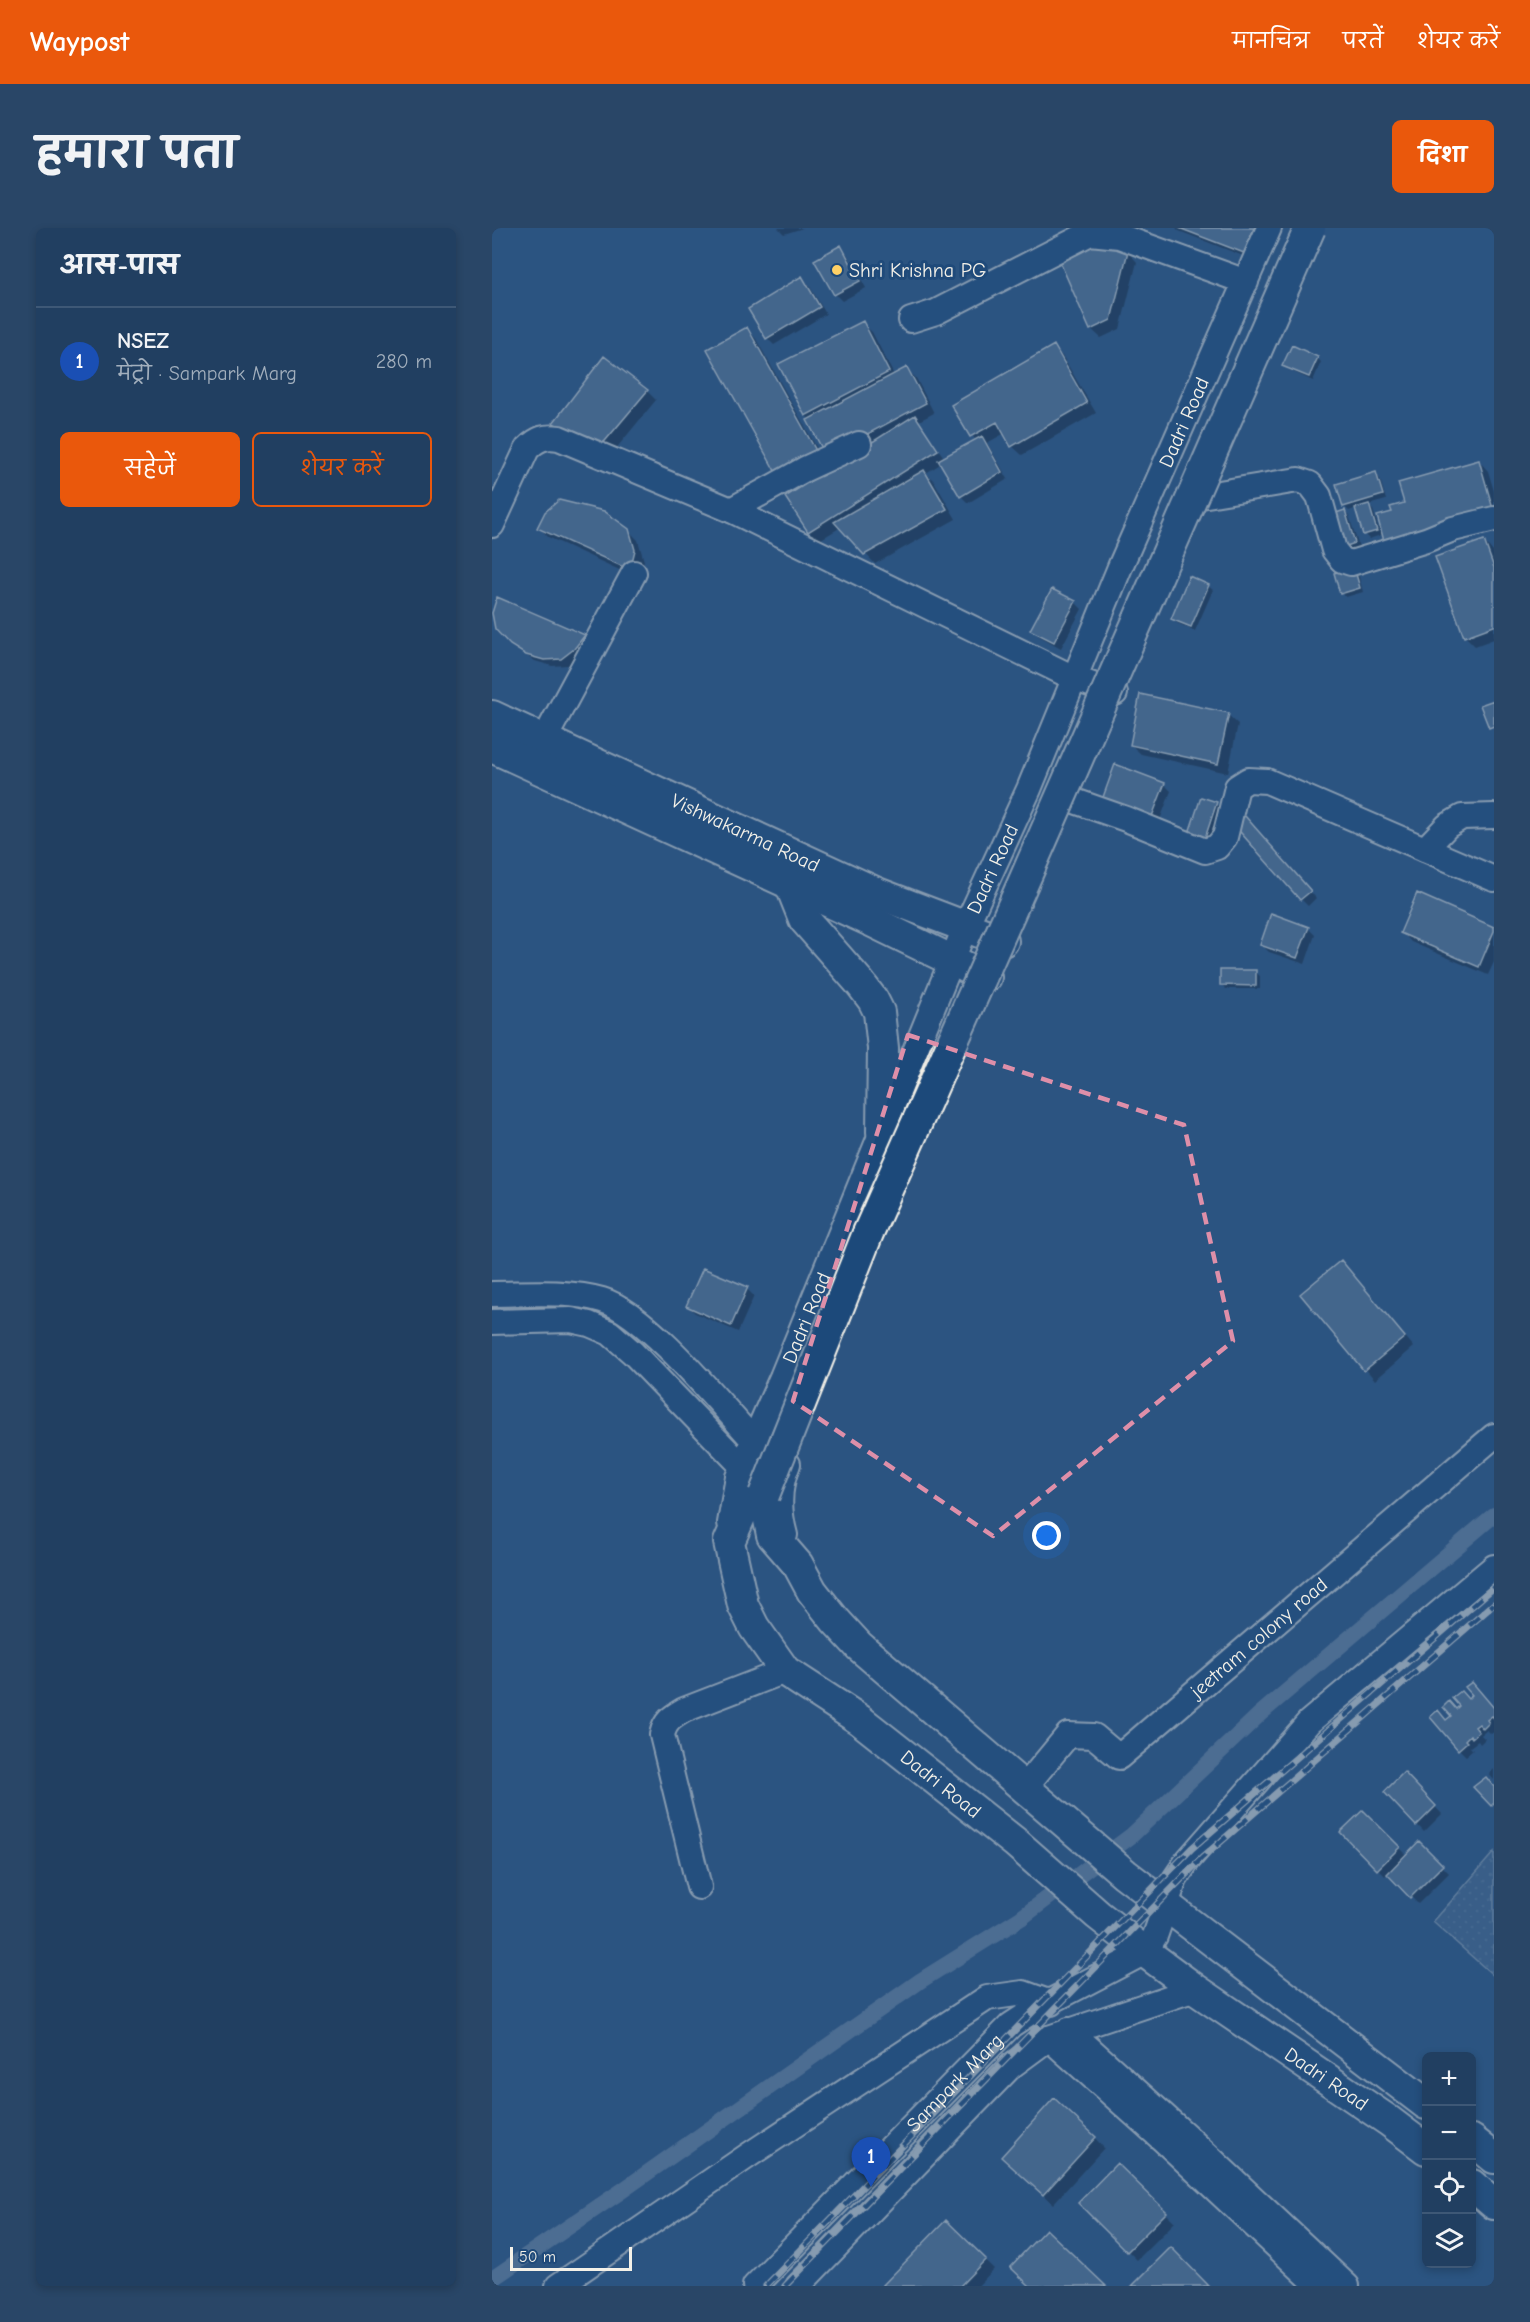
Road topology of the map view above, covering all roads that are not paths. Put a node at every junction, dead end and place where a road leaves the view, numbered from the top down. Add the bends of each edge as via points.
1 (1269, 228) edge
2 (1287, 228) edge
3 (1310, 228) edge
4 (1322, 228) edge
5 (1246, 282) junction
6 (910, 320) dead end
7 (859, 444) dead end
8 (1201, 496) junction
9 (731, 510) junction
10 (1494, 519) edge
11 (492, 525) edge
12 (634, 573) dead end
13 (1076, 679) junction
14 (1115, 693) junction
15 (492, 716) edge
16 (544, 740) junction
17 (492, 747) edge
18 (1069, 799) junction
19 (1494, 816) edge
20 (1425, 849) junction
21 (1494, 879) edge
22 (790, 884) junction
23 (965, 928) junction
24 (1003, 941) junction
25 (952, 962) junction
26 (986, 977) junction
27 (882, 1132) junction
28 (492, 1294) edge
29 (492, 1322) edge
30 (1494, 1436) edge
31 (754, 1441) junction
32 (792, 1456) junction
33 (759, 1484) junction
34 (1494, 1567) edge
35 (785, 1671) junction
36 (1025, 1787) junction
37 (699, 1887) dead end
38 (1165, 1904) junction
39 (1145, 1952) junction
40 (1195, 1989) junction
41 (1050, 2003) junction
42 (1059, 2034) junction
43 (1422, 2101) edge
44 (1476, 2143) edge
45 (1422, 2147) edge
46 (1494, 2158) edge
47 (1476, 2188) edge
48 (1494, 2204) edge
49 (558, 2286) edge
50 (755, 2286) edge
51 (798, 2286) edge
52 (1319, 2286) edge
53 (1347, 2286) edge

1 - 5 street, Dadri Road
2 - 33 main road via 908,1099 784,1400
3 - 33 main road, bridge
4 - 8 street, Dadri Road
5 - 6 street via 1119,236 1090,233 936,312
5 - 13 street, Dadri Road via 1120,567
7 - 9 street
8 - 10 street via 1298,480 1310,483 1319,496 1334,550 1342,560 1351,563
8 - 14 street, Dadri Road
9 - 11 street via 547,436 527,449
9 - 13 street
12 - 16 street
13 - 14 street
13 - 23 street, Dadri Road
14 - 18 street, Dadri Road
15 - 16 main road, Vishwakarma Road
16 - 23 main road, Vishwakarma Road via 866,888
17 - 22 main road, Vishwakarma Road
18 - 20 street via 1205,851 1217,847 1225,837 1238,787 1248,780 1267,781
18 - 24 street, Dadri Road
19 - 20 street via 1462,817 1447,826
20 - 21 street
22 - 25 main road, Vishwakarma Road
22 - 27 main road via 804,920 860,983 879,1012 884,1048
23 - 24 main road, Vishwakarma Road
23 - 25 street, Dadri Road
24 - 26 street, Dadri Road
25 - 26 main road, Vishwakarma Road
25 - 27 street, Dadri Road
26 - 32 street, Dadri Road
27 - 31 street, Dadri Road
28 - 31 street via 579,1294 606,1301 669,1349
29 - 33 street via 571,1320 610,1333
30 - 36 street, jeetram colony road via 1119,1757 1094,1736 1068,1735
31 - 32 street
31 - 33 street, Dadri Road
32 - 33 street, Dadri Road
33 - 35 main road, Dadri Road via 729,1542 743,1605
33 - 36 main road, Dadri Road via 772,1535 798,1565 835,1620 859,1646
34 - 38 street via 1309,1722 1188,1860
35 - 37 street via 684,1710 664,1724 662,1735
35 - 39 main road, Dadri Road via 860,1720 1016,1843
36 - 38 main road, Dadri Road
38 - 39 street via 1155,1936
38 - 43 main road, Dadri Road
39 - 40 main road, Dadri Road
39 - 41 street, Sampark Marg
40 - 42 street, Sampark Marg
40 - 45 main road, Dadri Road
41 - 49 street via 1023,1993 987,1998
41 - 50 street, Sampark Marg via 1011,2025
42 - 51 street, Sampark Marg via 1011,2066
42 - 52 street via 1162,2139
42 - 53 street
44 - 46 main road
47 - 48 main road

